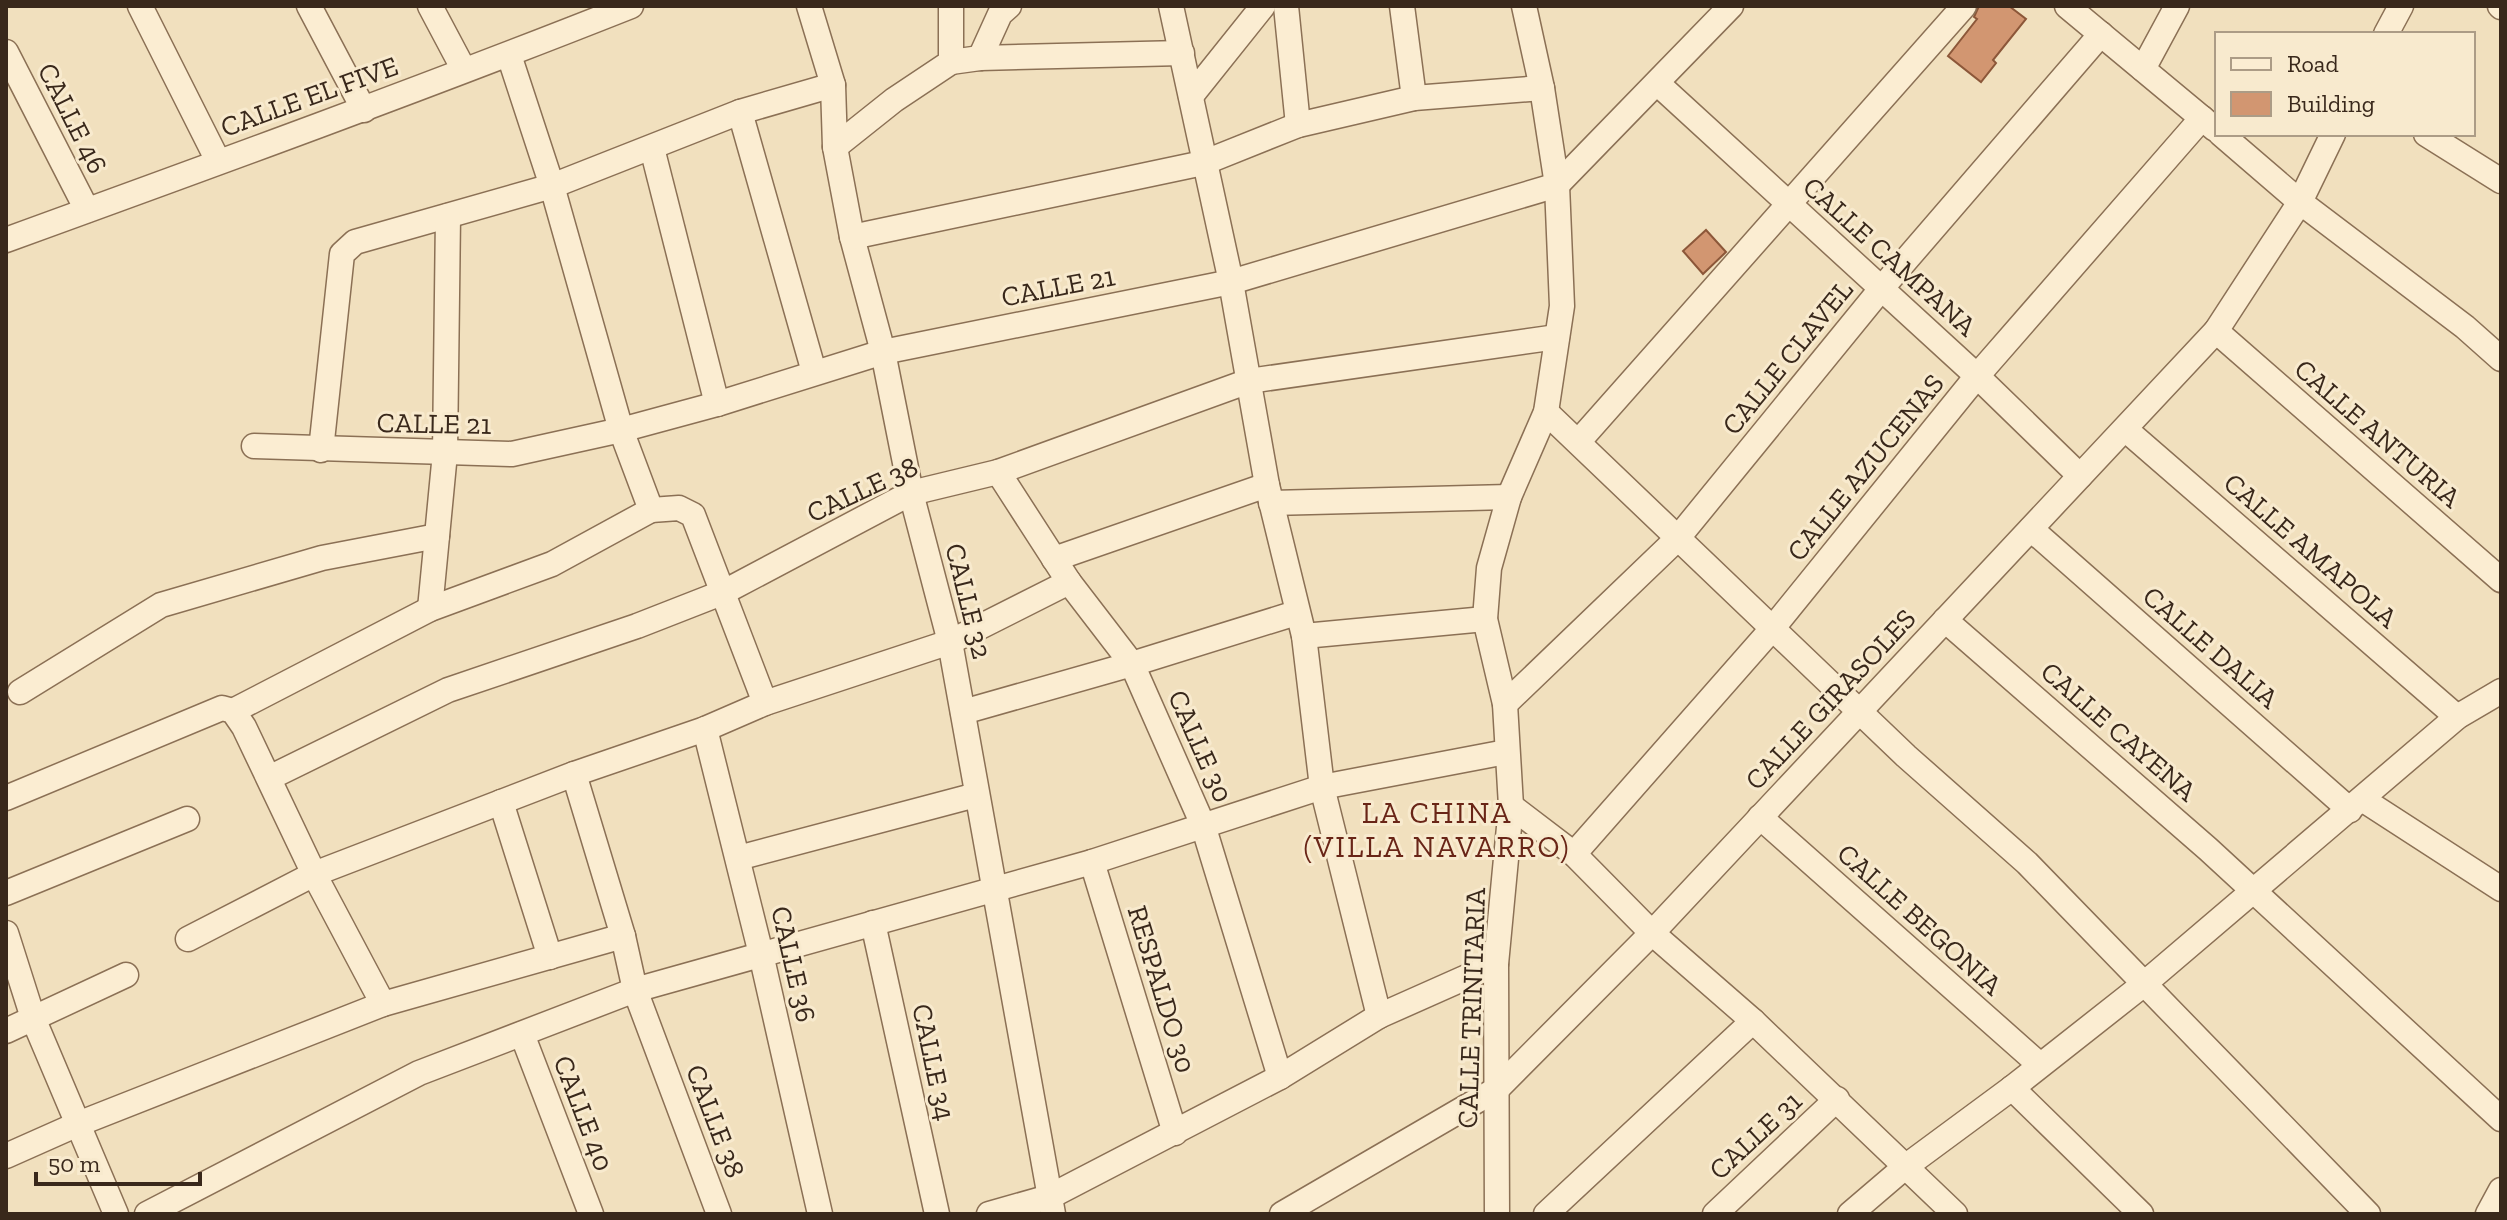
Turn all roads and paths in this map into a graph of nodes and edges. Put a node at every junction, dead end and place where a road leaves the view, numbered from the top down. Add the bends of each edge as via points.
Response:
1 (140, 6) edge
2 (309, 6) edge
3 (430, 6) edge
4 (631, 6) edge
5 (809, 6) edge
6 (951, 6) edge
7 (1009, 6) edge
8 (1171, 6) edge
9 (1263, 6) edge
10 (1286, 6) edge
11 (1402, 6) edge
12 (1524, 6) edge
13 (1731, 6) edge
14 (1964, 6) edge
15 (2067, 6) edge
16 (2177, 6) edge
17 (2401, 6) edge
18 (2387, 32) edge
19 (2101, 34) junction
20 (6, 52) edge
21 (1182, 53) junction
22 (509, 55) junction
23 (980, 58) junction
24 (951, 62) junction
25 (2143, 69) junction
26 (464, 70) junction
27 (1657, 83) junction
28 (833, 85) junction
29 (1542, 88) junction
30 (1191, 96) junction
31 (1414, 98) junction
32 (364, 110) junction
33 (740, 112) junction
34 (1298, 125) junction
35 (2214, 128) edge
36 (2223, 136) edge
37 (2332, 136) edge
38 (2429, 136) edge
39 (835, 147) junction
40 (652, 148) junction
41 (218, 161) junction
42 (1203, 163) junction
43 (2501, 181) edge
44 (1557, 185) junction
45 (552, 186) junction
46 (2300, 202) junction
47 (1787, 204) junction
48 (87, 210) junction
49 (448, 216) junction
50 (852, 237) junction
51 (6, 240) edge
52 (1231, 282) junction
53 (1881, 289) junction
54 (2216, 331) junction
55 (1557, 337) junction
56 (883, 352) junction
57 (2501, 359) edge
58 (814, 372) junction
59 (1977, 376) junction
60 (1249, 381) junction
61 (717, 404) junction
62 (1546, 412) junction
63 (2125, 429) junction
64 (621, 430) junction
65 (1579, 441) junction
66 (254, 446) dead end
67 (321, 450) junction
68 (445, 453) junction
69 (998, 472) junction
70 (2080, 476) junction
71 (911, 493) junction
72 (1269, 494) junction
73 (1509, 497) junction
74 (651, 510) junction
75 (2031, 529) junction
76 (437, 536) junction
77 (1677, 539) junction
78 (1054, 559) junction
79 (2501, 580) edge
80 (1069, 582) junction
81 (724, 592) junction
82 (430, 609) junction
83 (1485, 619) junction
84 (1945, 620) junction
85 (1300, 624) junction
86 (1772, 629) junction
87 (950, 642) junction
88 (1132, 664) junction
89 (2501, 691) edge
90 (20, 692) dead end
91 (765, 703) junction
92 (1505, 704) junction
93 (233, 711) junction
94 (963, 712) junction
95 (1859, 712) junction
96 (2457, 717) junction
97 (705, 729) junction
98 (1506, 752) junction
99 (574, 774) junction
100 (269, 778) junction
101 (1322, 787) junction
102 (976, 795) junction
103 (6, 798) edge
104 (501, 802) junction
105 (2356, 804) junction
106 (1511, 806) junction
107 (1760, 817) junction
108 (187, 819) dead end
109 (1203, 825) junction
110 (1574, 854) junction
111 (738, 858) junction
112 (1092, 862) junction
113 (314, 874) junction
114 (992, 889) junction
115 (2501, 889) edge
116 (2251, 890) junction
117 (6, 893) edge
118 (873, 923) junction
119 (6, 933) edge
120 (1652, 933) junction
121 (623, 936) junction
122 (188, 939) dead end
123 (761, 954) junction
124 (550, 957) junction
125 (1496, 964) junction
126 (126, 975) dead end
127 (2144, 984) junction
128 (635, 990) junction
129 (383, 1004) junction
130 (1379, 1016) junction
131 (33, 1018) junction
132 (1753, 1021) junction
133 (6, 1031) edge
134 (522, 1034) junction
135 (2040, 1065) junction
136 (1280, 1077) junction
137 (2012, 1088) junction
138 (1497, 1089) junction
139 (1837, 1099) junction
140 (2501, 1119) edge
141 (78, 1124) junction
142 (1175, 1133) junction
143 (6, 1156) edge
144 (1905, 1167) junction
145 (2501, 1190) edge
146 (1051, 1206) edge
147 (116, 1214) edge
148 (147, 1214) edge
149 (591, 1214) edge
150 (719, 1214) edge
151 (820, 1214) edge
152 (937, 1214) edge
153 (989, 1214) edge
154 (1282, 1214) edge
155 (1497, 1214) edge
156 (1546, 1214) edge
157 (1715, 1214) edge
158 (1850, 1214) edge
159 (1955, 1214) edge
160 (2141, 1214) edge
161 (2368, 1214) edge
162 (2488, 1214) edge

1 - 41 street
2 - 32 street
3 - 26 street
4 - 22 street, CALLE EL FIVE
5 - 28 street, CALLE 32
6 - 24 street
7 - 23 street
8 - 21 street
9 - 30 street
10 - 34 street
11 - 31 street
12 - 29 street, CALLE TRINITARIA
13 - 27 street, CALLE 21
14 - 47 street
15 - 19 street
16 - 25 street
17 - 18 street
19 - 25 street
19 - 53 street, CALLE CLAVEL
20 - 48 street, CALLE 46
21 - 23 street
21 - 30 street
22 - 26 street, CALLE EL FIVE
22 - 45 street
23 - 24 street
24 - 39 street
25 - 35 street
26 - 32 street, CALLE EL FIVE
27 - 44 street, CALLE 21
27 - 47 street, CALLE CAMPANA
28 - 33 street
28 - 39 street, CALLE 32
29 - 31 street
29 - 44 street, CALLE TRINITARIA
30 - 42 street
31 - 34 street
32 - 41 street, CALLE EL FIVE
33 - 40 street
33 - 58 street
34 - 42 street
35 - 59 street, CALLE AZUCENAS
36 - 46 street
37 - 46 street, CALLE GIRASOLES
38 - 43 street
39 - 50 street, CALLE 32
40 - 45 street
40 - 61 street
41 - 48 street, CALLE EL FIVE
42 - 50 street
42 - 52 street
44 - 52 street, CALLE 21
44 - 55 street, CALLE TRINITARIA via 1562,306
45 - 49 street
45 - 64 street
46 - 54 street, CALLE GIRASOLES
46 - 57 street
47 - 53 street, CALLE CAMPANA
47 - 65 street
48 - 51 street, CALLE EL FIVE
49 - 67 street via 355,242 342,254
49 - 68 street
50 - 56 street, CALLE 32
52 - 56 street, CALLE 21
52 - 60 street
53 - 59 street, CALLE CAMPANA
53 - 77 street, CALLE CLAVEL
54 - 63 street, CALLE GIRASOLES
54 - 79 street, CALLE ANTURIA
55 - 60 street, CALLE 38
55 - 62 street, CALLE TRINITARIA
56 - 58 street, CALLE 21
56 - 71 street, CALLE 32
58 - 61 street, CALLE 21
59 - 70 street, CALLE CAMPANA
59 - 86 street, CALLE AZUCENAS
60 - 69 street, CALLE 38
60 - 72 street
61 - 64 street, CALLE 21
62 - 65 street
62 - 73 street, CALLE TRINITARIA
63 - 70 street, CALLE GIRASOLES
63 - 96 street, CALLE AMAPOLA
64 - 68 street, CALLE 21 via 512,454
64 - 74 street
65 - 77 street
66 - 67 street, CALLE 21
67 - 68 street, CALLE 21
68 - 76 street
69 - 71 street, CALLE 38
69 - 78 street, CALLE 30
70 - 75 street, CALLE GIRASOLES
71 - 81 street, CALLE 38
71 - 87 street, CALLE 32
72 - 73 street
72 - 78 street
72 - 85 street
73 - 83 street, CALLE TRINITARIA via 1489,568
74 - 81 street via 679,508 693,515
74 - 82 street via 552,564
75 - 84 street, CALLE GIRASOLES
75 - 105 street, CALLE DALIA
76 - 82 street
76 - 90 street via 322,558 161,605
77 - 86 street
77 - 92 street, CALLE CLAVEL
78 - 80 street, CALLE 30
80 - 87 street
80 - 88 street, CALLE 30
81 - 91 street
81 - 100 street, CALLE 38 via 448,690
82 - 93 street
83 - 85 street
83 - 92 street, CALLE TRINITARIA
84 - 95 street, CALLE GIRASOLES
84 - 116 street, CALLE CAYENA
85 - 88 street
85 - 101 street
86 - 95 street
86 - 110 street, CALLE AZUCENAS
87 - 91 street
87 - 94 street, CALLE 32
88 - 94 street
88 - 109 street, CALLE 30
89 - 96 street
91 - 97 street
92 - 98 street, CALLE TRINITARIA
93 - 100 street
93 - 103 street via 222,708
94 - 102 street, CALLE 32
95 - 107 street, CALLE GIRASOLES
95 - 127 street via 2027,863
96 - 105 street
97 - 99 street
97 - 111 street, CALLE 36
98 - 101 street
98 - 106 street, CALLE TRINITARIA
99 - 104 street
99 - 121 street, CALLE 38
100 - 113 street
101 - 109 street
101 - 130 street
102 - 111 street
102 - 114 street, CALLE 32
104 - 113 street
104 - 124 street
105 - 115 street, CALLE DALIA
105 - 116 street
106 - 110 street
106 - 125 street, CALLE TRINITARIA
107 - 120 street, CALLE GIRASOLES
107 - 135 street, CALLE BEGONIA
108 - 117 street
109 - 112 street
109 - 136 street, CALLE 30
110 - 120 street
111 - 123 street, CALLE 36
112 - 114 street
112 - 142 street, RESPALDO 30
113 - 122 street
113 - 129 street
114 - 118 street
114 - 146 street, CALLE 32
116 - 127 street
116 - 140 street, CALLE CAYENA
118 - 123 street
118 - 152 street, CALLE 34
119 - 131 street
120 - 132 street
120 - 138 street, CALLE GIRASOLES
121 - 124 street
121 - 128 street, CALLE 38
123 - 128 street
123 - 151 street, CALLE 36
124 - 129 street
125 - 130 street
125 - 138 street, CALLE TRINITARIA
126 - 131 street
127 - 135 street
127 - 161 street
128 - 134 street
128 - 150 street, CALLE 38
129 - 141 street
130 - 136 street
131 - 133 street
131 - 141 street
132 - 139 street
132 - 156 street
134 - 148 street via 419,1073
134 - 149 street, CALLE 40
135 - 137 street
136 - 142 street
137 - 144 street
137 - 160 street
138 - 154 street, CALLE GIRASOLES
138 - 155 street, CALLE TRINITARIA
139 - 144 street
139 - 157 street, CALLE 31
141 - 143 street
141 - 147 street
142 - 146 street
144 - 158 street
144 - 159 street
145 - 162 street
146 - 153 street

